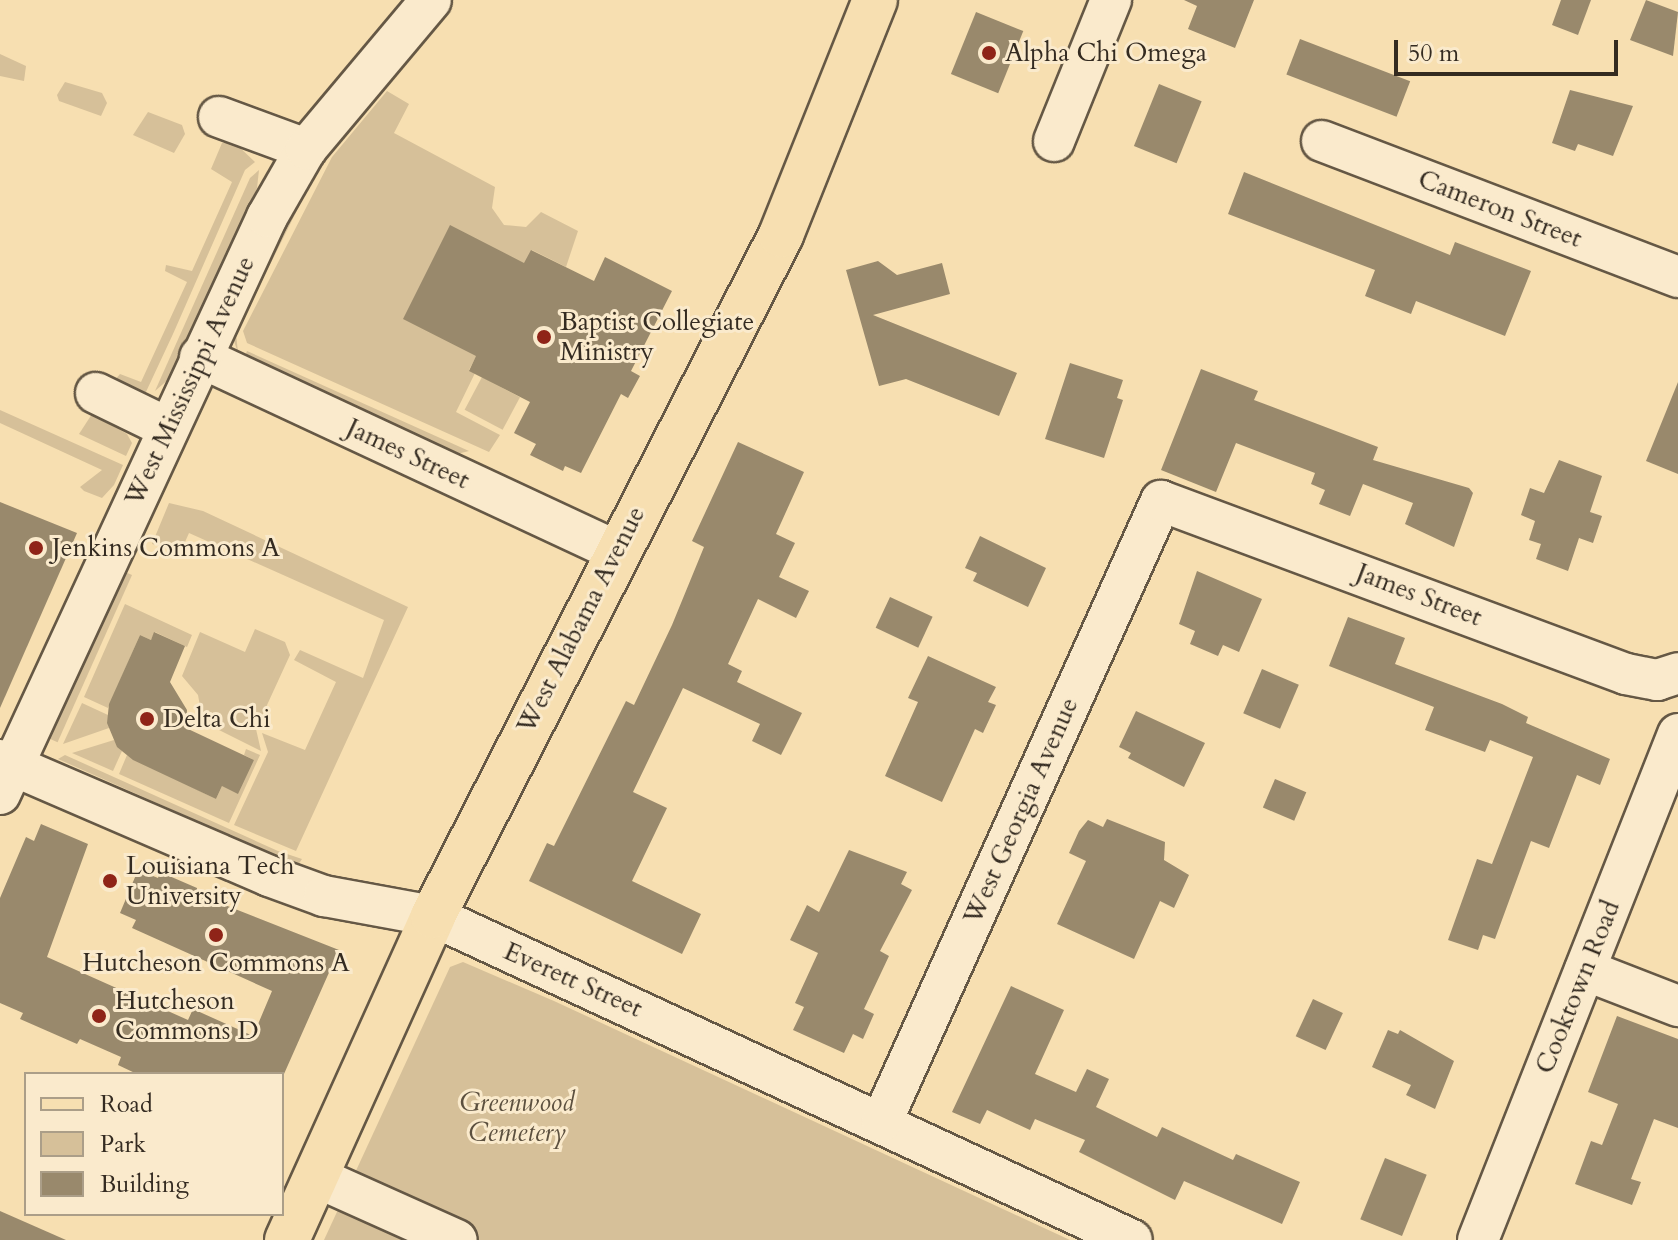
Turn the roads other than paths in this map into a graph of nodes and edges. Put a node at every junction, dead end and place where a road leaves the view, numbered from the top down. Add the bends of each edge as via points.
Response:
1 (431, 0) edge
2 (875, 0) edge
3 (1111, 0) edge
4 (219, 117) dead end
5 (1054, 141) dead end
6 (1322, 141) dead end
7 (306, 149) junction
8 (1678, 277) edge
9 (200, 357) junction
10 (96, 393) dead end
11 (168, 428) junction
12 (1161, 501) joint
13 (616, 551) junction
14 (1678, 673) edge
15 (1678, 734) edge
16 (4, 773) edge
17 (433, 916) junction
18 (1585, 970) junction
19 (1678, 1006) edge
20 (882, 1121) junction
21 (316, 1177) junction
22 (1114, 1236) edge
23 (287, 1240) edge
24 (457, 1240) edge
25 (1478, 1240) edge

1 - 7 street, West Mississippi Avenue
2 - 13 main road, West Alabama Avenue via 781,235
3 - 5 street
4 - 7 street
6 - 8 street, Cameron Street
7 - 9 street, West Mississippi Avenue
9 - 11 street, West Mississippi Avenue
9 - 13 street, James Street
10 - 11 street
11 - 16 street, West Mississippi Avenue
12 - 14 street, James Street via 1626,674 1657,680
12 - 20 street, West Georgia Avenue
13 - 17 main road, West Alabama Avenue
15 - 18 street, Cooktown Road
16 - 17 street, Everett Street via 324,896
17 - 20 street, Everett Street
17 - 21 main road, West Alabama Avenue
18 - 19 street
18 - 25 street, Cooktown Road
20 - 22 street, Everett Street
21 - 23 main road, West Alabama Avenue
21 - 24 street

